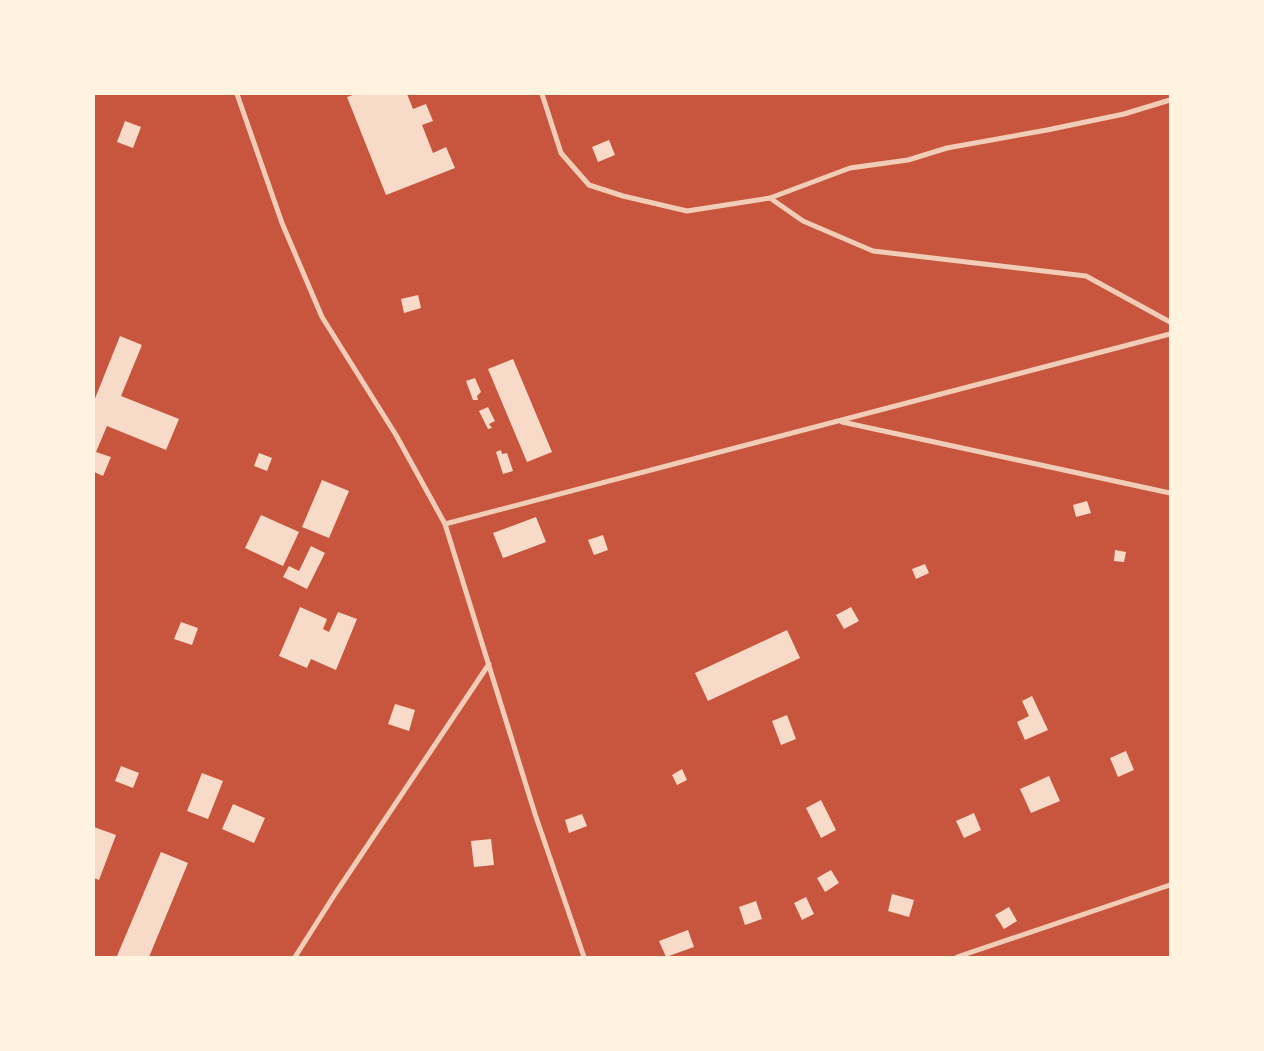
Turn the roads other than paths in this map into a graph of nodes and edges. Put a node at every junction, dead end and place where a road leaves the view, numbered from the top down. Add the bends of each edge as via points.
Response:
1 (237, 94) edge
2 (542, 94) edge
3 (1170, 100) edge
4 (770, 198) junction
5 (1170, 322) edge
6 (1170, 334) edge
7 (839, 421) junction
8 (1170, 493) edge
9 (445, 524) junction
10 (489, 664) junction
11 (1170, 885) edge
12 (295, 957) edge
13 (584, 957) edge
14 (957, 957) edge

1 - 9 street via 282,223 322,317 396,435
2 - 4 street via 560,153 589,185 687,211
3 - 4 street via 1124,114 947,148 908,160 850,168
4 - 5 street via 803,221 873,251 1086,276
6 - 7 street
7 - 8 street
7 - 9 street
9 - 10 street
10 - 12 street
10 - 13 street via 535,814
11 - 14 street

